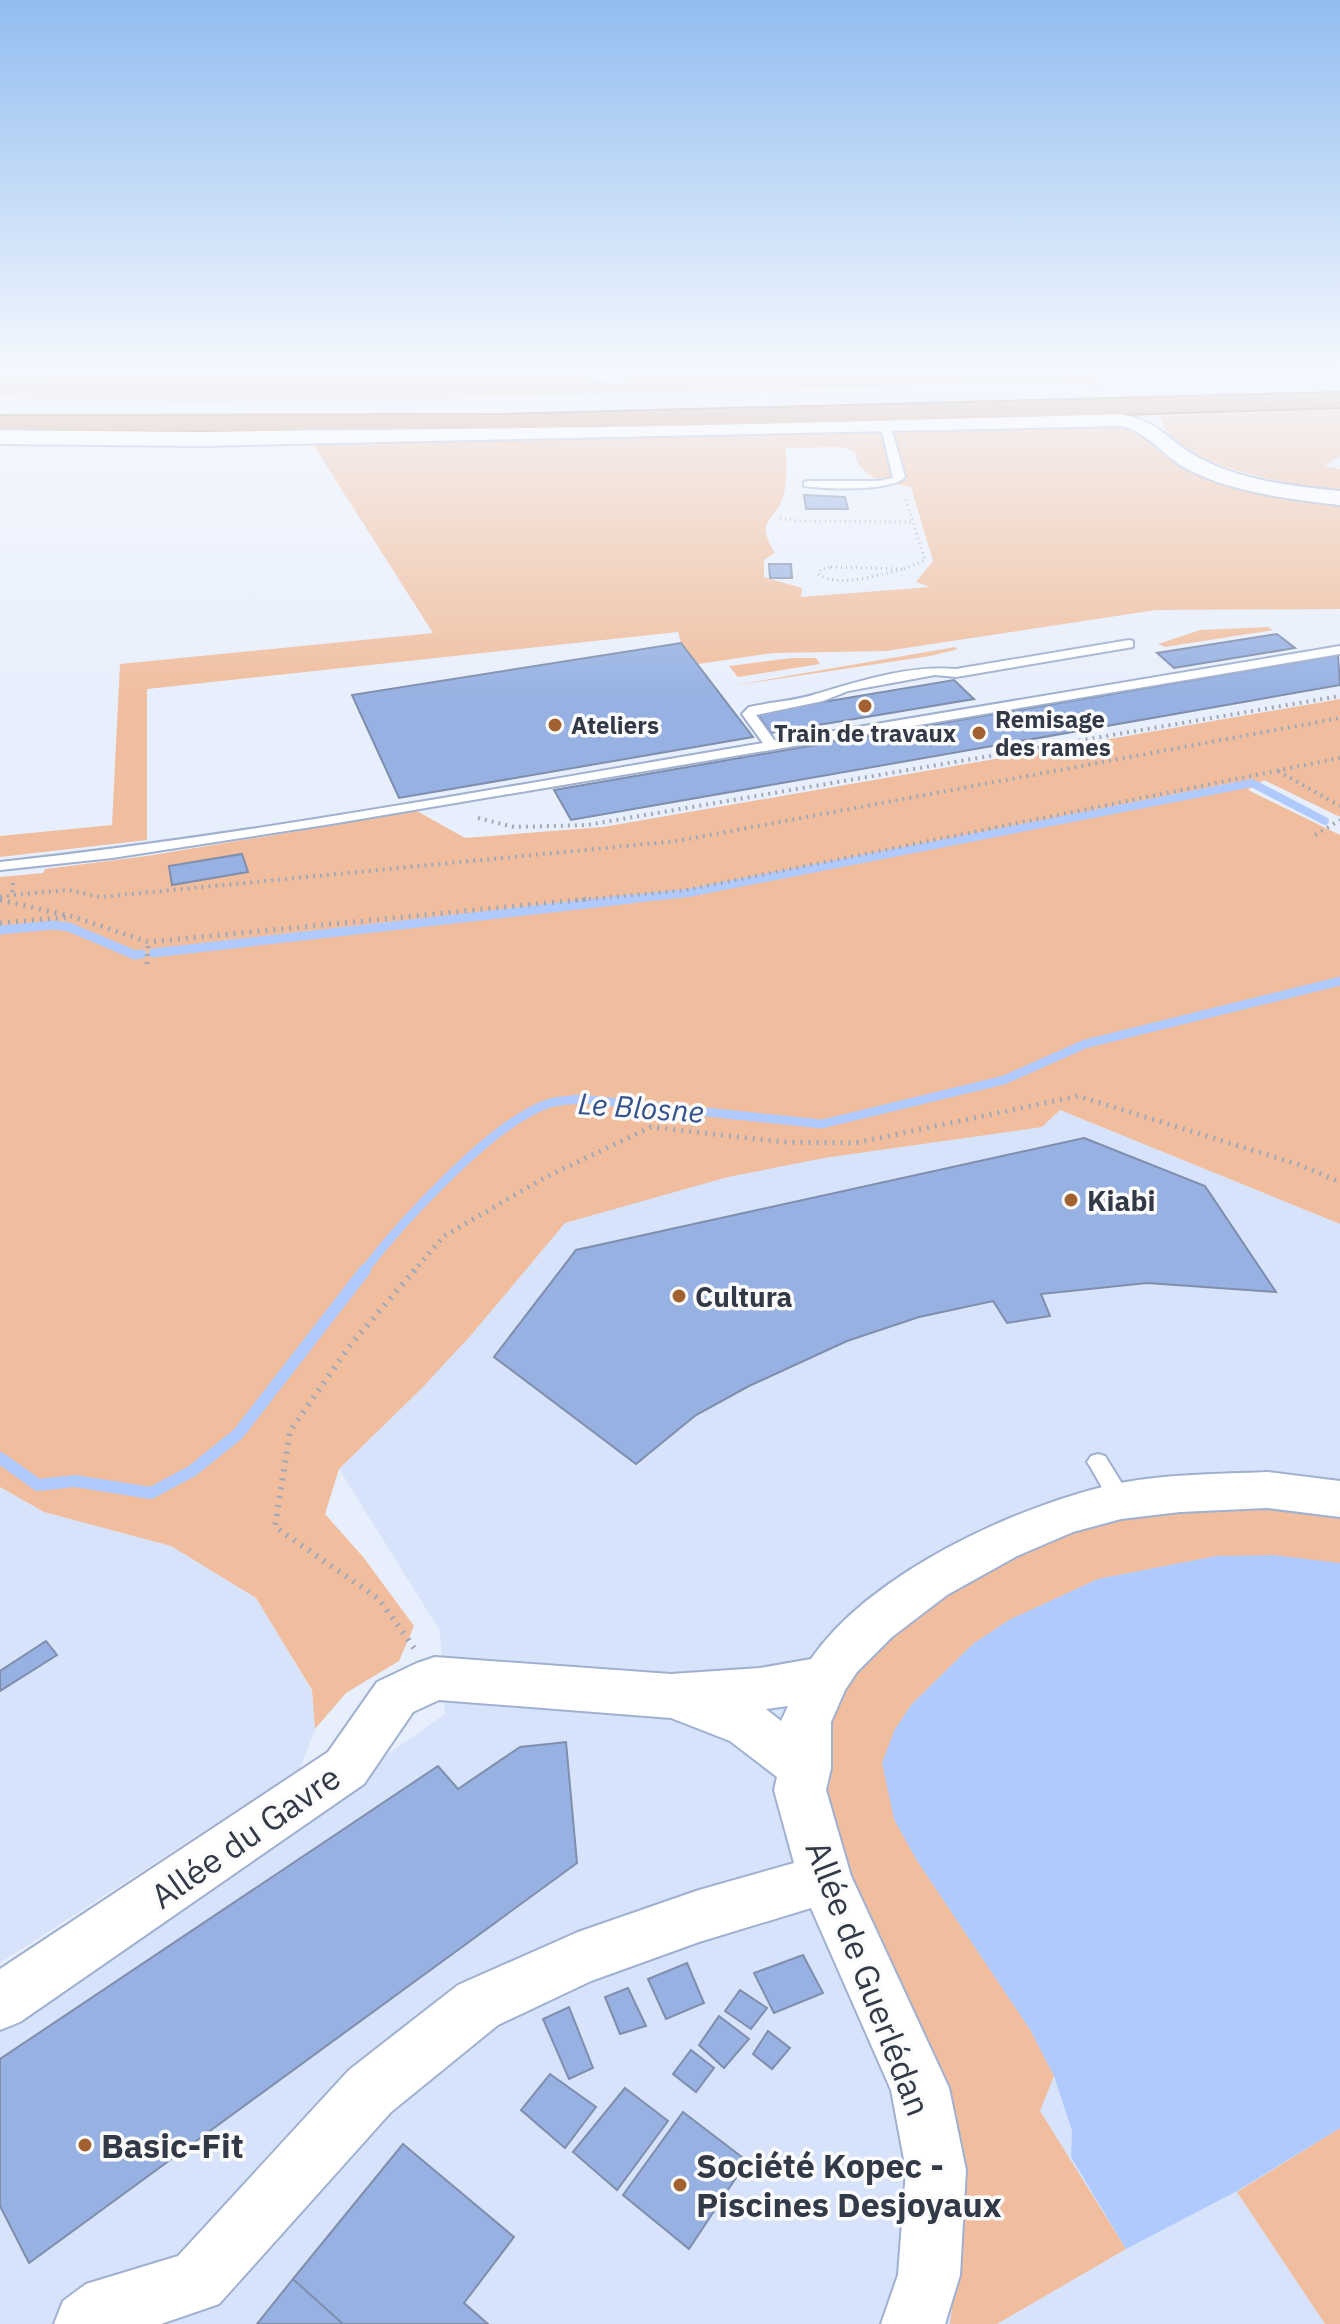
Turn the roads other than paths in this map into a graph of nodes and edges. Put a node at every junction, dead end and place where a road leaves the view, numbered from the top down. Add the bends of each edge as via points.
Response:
1 (895, 480) edge
2 (1242, 480) edge
3 (808, 484) dead end
4 (1340, 498) edge
5 (1129, 644) dead end
6 (1340, 650) edge
7 (771, 745) junction
8 (8, 865) edge
9 (1340, 1499) edge
10 (826, 1678) junction
11 (671, 1696) junction
12 (805, 1768) junction
13 (825, 1879) junction
14 (0, 2002) edge
15 (86, 2324) edge
16 (913, 2324) edge

1 - 3 lane
2 - 4 street
5 - 7 lane via 956,673 935,671 754,710 749,714
6 - 7 lane
7 - 8 lane via 112,854
9 - 10 street, Allée de Guerlédan via 1267,1490 1180,1494 1110,1482 1062,1517 930,1581 875,1623
10 - 11 street
10 - 12 street, Allée de Guerlédan via 806,1722
11 - 12 street via 748,1725
11 - 14 street, Allée du Gavre via 435,1678 395,1697 346,1768
12 - 13 street, Allée de Guerlédan via 800,1790
13 - 15 street via 578,1959 478,2005 370,2091 197,2282 109,2307
13 - 16 street, Allée de Guerlédan via 920,2088 936,2170 929,2275

